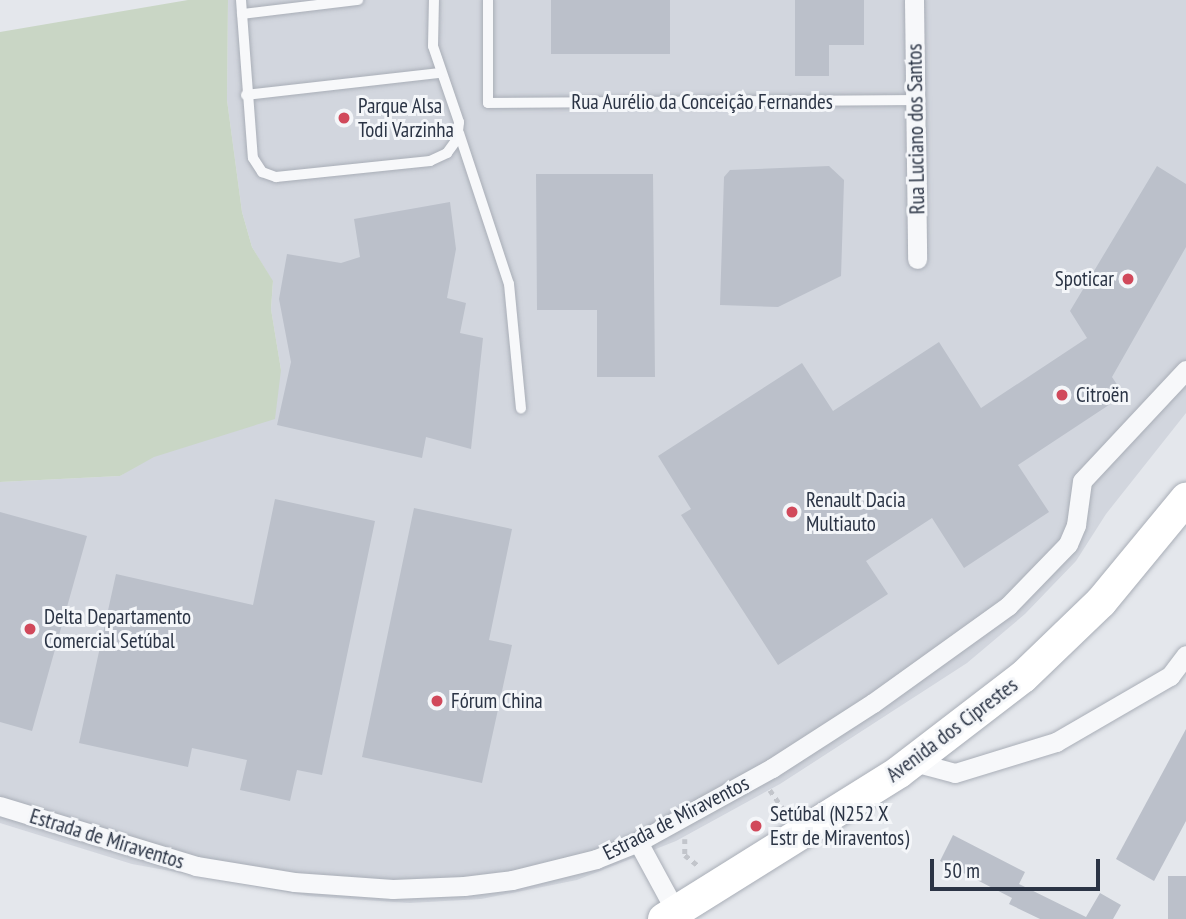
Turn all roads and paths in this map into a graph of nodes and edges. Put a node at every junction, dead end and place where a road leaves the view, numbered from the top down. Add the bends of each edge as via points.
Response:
1 (241, 0) edge
2 (358, 0) edge
3 (434, 0) edge
4 (488, 0) edge
5 (914, 0) edge
6 (242, 15) junction
7 (440, 73) junction
8 (246, 95) junction
9 (916, 100) junction
10 (459, 133) junction
11 (918, 259) dead end
12 (1186, 370) edge
13 (521, 408) dead end
14 (1186, 499) edge
15 (1186, 655) edge
16 (914, 762) junction
17 (773, 795) dead end
18 (0, 806) edge
19 (793, 810) dead end
20 (787, 814) junction
21 (690, 815) junction
22 (776, 821) dead end
23 (638, 842) junction
24 (705, 869) dead end
25 (670, 915) edge

1 - 6 lane
2 - 6 lane
3 - 7 lane via 433,46
4 - 9 lane, Rua Aurélio da Conceição Fernandes via 488,103
5 - 9 street, Rua Luciano dos Santos
6 - 8 lane
7 - 8 lane
7 - 10 lane
8 - 10 lane via 253,158 262,172 276,177 438,159
9 - 11 street, Rua Luciano dos Santos
10 - 13 lane via 509,284
12 - 21 street, Estrada de Miraventos via 1082,481 1076,525 1068,544 1008,606 873,703
14 - 16 main road, Avenida dos Ciprestes via 1091,612 1023,677
15 - 16 street via 1170,676 1056,742 955,773
16 - 25 main road, Avenida dos Ciprestes
17 - 20 path
18 - 23 street, Estrada de Miraventos via 196,866 393,889 512,880 567,869
19 - 20 path
20 - 22 path
21 - 23 street, Estrada de Miraventos
21 - 24 path via 697,831 683,843 685,855
23 - 25 street

